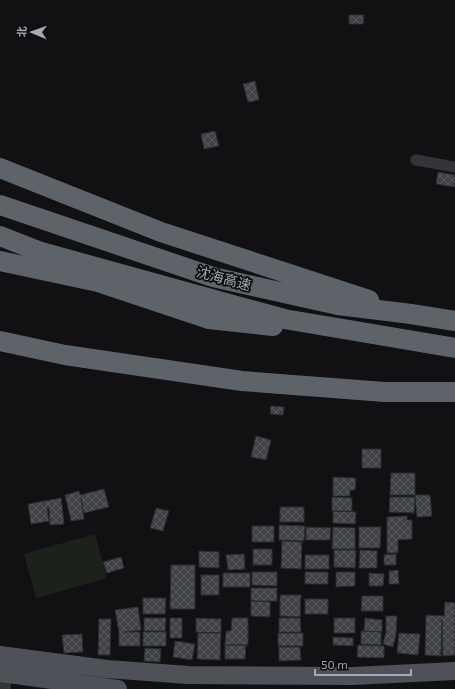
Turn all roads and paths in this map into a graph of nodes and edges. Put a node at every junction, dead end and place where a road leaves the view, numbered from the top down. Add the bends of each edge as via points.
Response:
1 (416, 160) dead end
2 (455, 167) edge
3 (0, 168) edge
4 (0, 205) edge
5 (0, 236) edge
6 (0, 261) edge
7 (411, 314) junction
8 (455, 321) edge
9 (406, 339) junction
10 (0, 341) edge
11 (455, 348) edge
12 (455, 392) edge
13 (0, 655) edge
14 (455, 671) edge
15 (4, 679) edge
16 (118, 689) edge

1 - 2 street
3 - 7 highway via 161,232
4 - 7 highway, 沈海高速 via 212,276 338,305
5 - 9 highway, 沈海高速 via 42,252 284,319
6 - 9 highway via 98,282 209,319
7 - 8 highway, 沈海高速
9 - 11 highway, 沈海高速
10 - 12 highway via 65,355 242,381 386,392
13 - 14 main road via 107,669 188,675 353,676
15 - 16 main road

